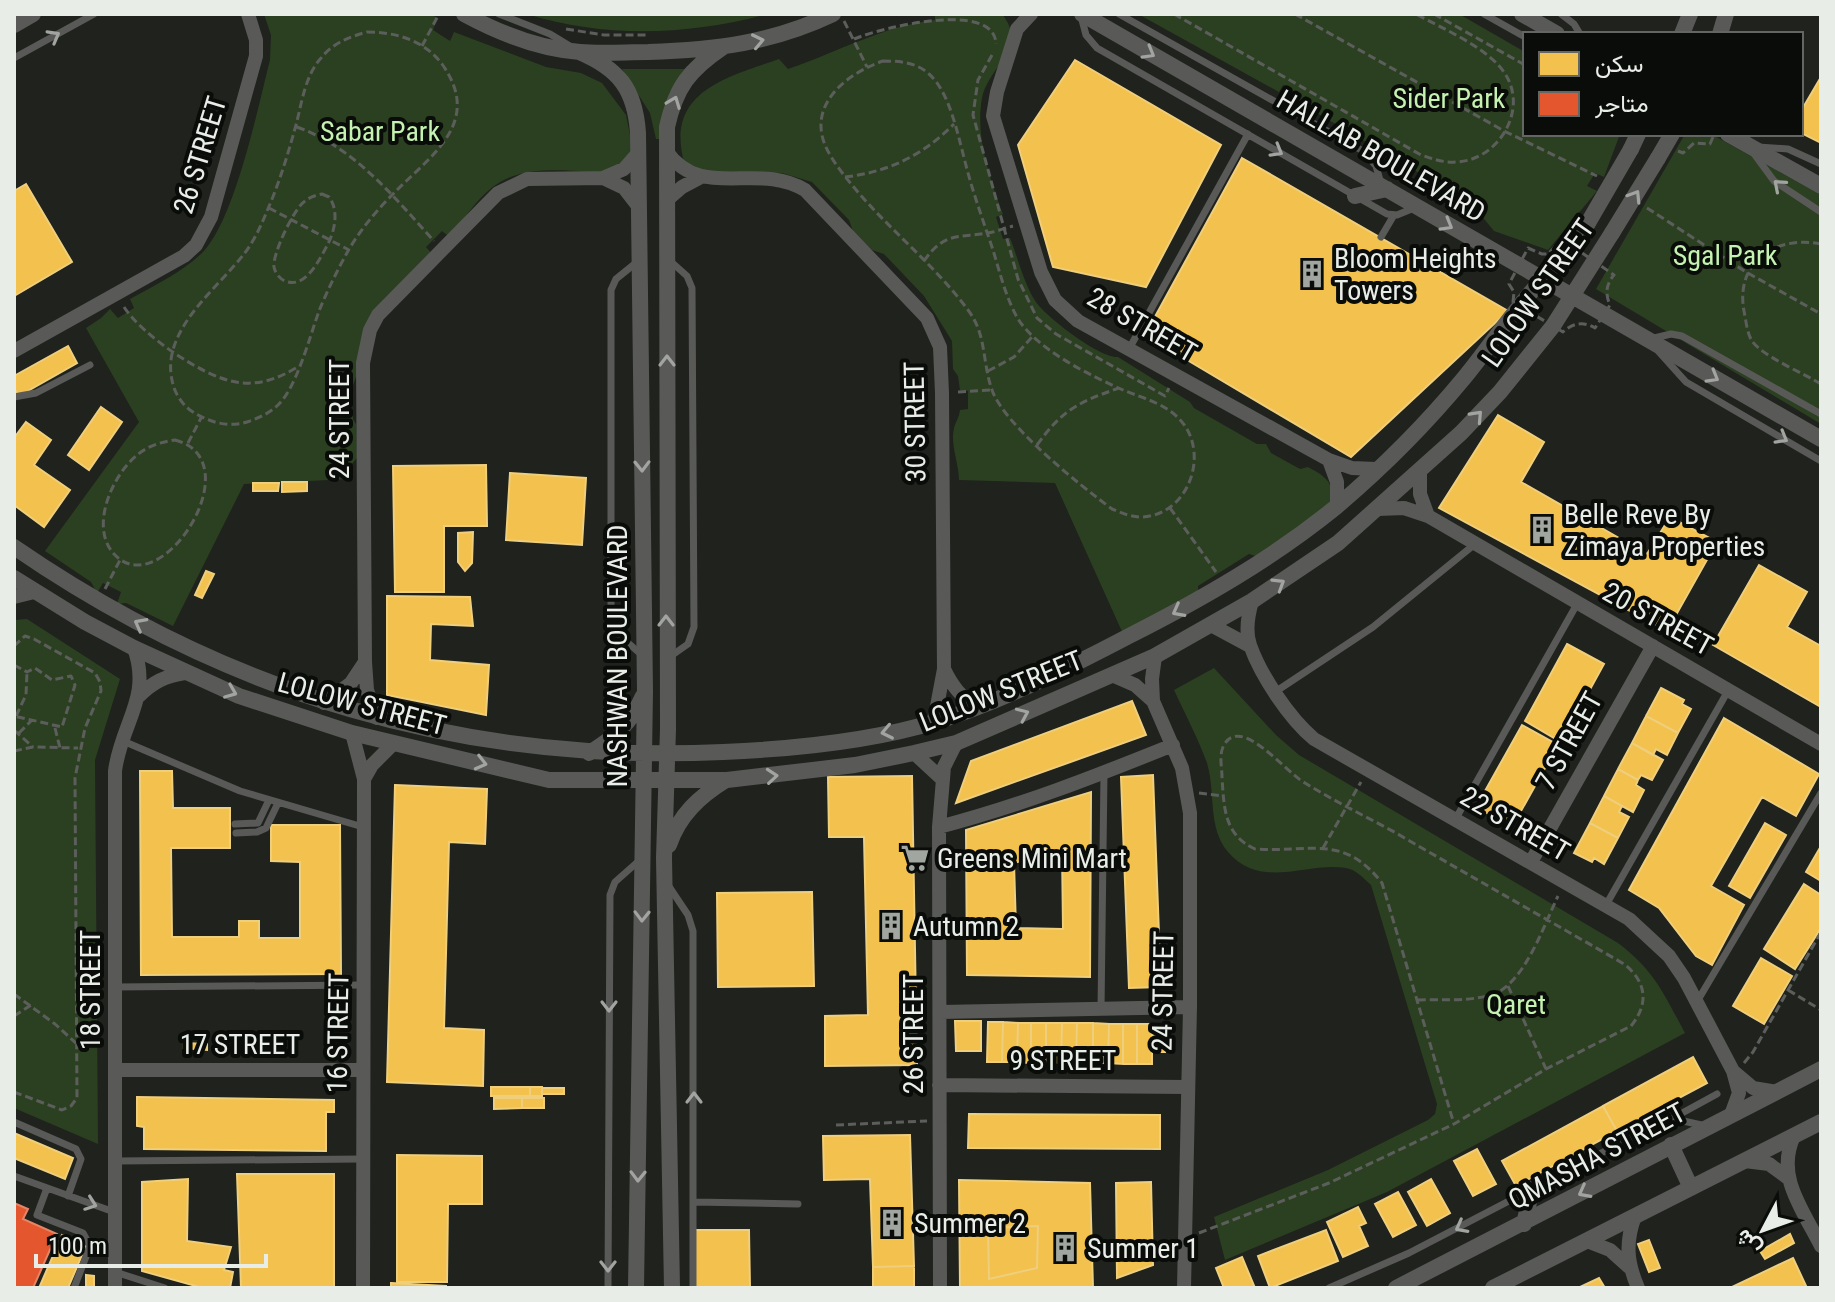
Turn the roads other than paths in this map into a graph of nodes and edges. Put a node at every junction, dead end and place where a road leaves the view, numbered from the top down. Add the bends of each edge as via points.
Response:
1 (33, 14) edge
2 (94, 14) edge
3 (248, 14) edge
4 (464, 14) edge
5 (499, 14) edge
6 (833, 14) edge
7 (1012, 14) edge
8 (1031, 14) edge
9 (1081, 14) edge
10 (1119, 14) edge
11 (1484, 14) edge
12 (1522, 14) edge
13 (1561, 14) edge
14 (14, 25) edge
15 (1017, 29) junction
16 (1554, 32) edge
17 (1579, 32) edge
18 (1523, 36) edge
19 (723, 47) junction
20 (579, 52) junction
21 (14, 58) edge
22 (1248, 134) junction
23 (1671, 136) edge
24 (1731, 136) edge
25 (1635, 142) edge
26 (1748, 146) junction
27 (667, 152) junction
28 (638, 153) junction
29 (1821, 164) edge
30 (603, 178) junction
31 (699, 178) junction
32 (1821, 186) edge
33 (1384, 188) junction
34 (1355, 196) junction
35 (667, 200) junction
36 (638, 206) junction
37 (1417, 207) junction
38 (1821, 212) edge
39 (1394, 215) junction
40 (1381, 237) dead end
41 (667, 258) junction
42 (639, 260) junction
43 (1543, 279) junction
44 (1572, 297) junction
45 (1651, 342) junction
46 (1129, 349) junction
47 (14, 351) edge
48 (90, 365) dead end
49 (14, 397) edge
50 (1821, 414) edge
51 (1821, 439) edge
52 (1329, 460) junction
53 (1821, 461) edge
54 (1376, 469) junction
55 (1420, 471) junction
56 (1337, 505) junction
57 (1378, 509) junction
58 (1428, 516) junction
59 (1475, 544) junction
60 (14, 547) edge
61 (14, 578) edge
62 (34, 592) junction
63 (14, 597) edge
64 (98, 601) junction
65 (1252, 601) junction
66 (1577, 604) junction
67 (85, 622) junction
68 (1211, 625) junction
69 (1250, 646) junction
70 (1653, 646) junction
71 (134, 648) junction
72 (1155, 656) junction
73 (645, 658) junction
74 (666, 659) junction
75 (365, 662) junction
76 (944, 669) junction
77 (185, 673) junction
78 (1112, 675) junction
79 (1729, 689) junction
80 (645, 691) junction
81 (1275, 692) junction
82 (139, 696) junction
83 (1153, 701) junction
84 (324, 703) junction
85 (976, 707) junction
86 (377, 718) junction
87 (934, 722) junction
88 (352, 733) junction
89 (121, 740) junction
90 (394, 743) junction
91 (956, 743) junction
92 (1821, 744) edge
93 (1173, 745) junction
94 (589, 753) junction
95 (914, 753) junction
96 (645, 754) junction
97 (667, 755) junction
98 (1104, 773) junction
99 (364, 779) junction
100 (727, 780) junction
101 (943, 780) junction
102 (644, 782) junction
103 (666, 782) junction
104 (1821, 793) edge
105 (274, 801) junction
106 (1455, 820) junction
107 (364, 827) junction
108 (939, 827) junction
109 (236, 829) dead end
110 (643, 858) junction
111 (664, 858) junction
112 (1531, 862) junction
113 (665, 879) junction
114 (1606, 905) junction
115 (364, 985) junction
116 (115, 987) junction
117 (1697, 1002) junction
118 (1190, 1007) junction
119 (1101, 1010) junction
120 (940, 1012) junction
121 (1821, 1069) edge
122 (117, 1070) junction
123 (363, 1070) junction
124 (1733, 1071) junction
125 (939, 1085) junction
126 (1186, 1087) junction
127 (1778, 1092) junction
128 (1717, 1094) dead end
129 (1731, 1115) junction
130 (1669, 1120) junction
131 (14, 1122) edge
132 (1821, 1122) edge
133 (1708, 1127) junction
134 (1794, 1136) junction
135 (1671, 1145) junction
136 (363, 1159) junction
137 (117, 1161) junction
138 (1745, 1161) junction
139 (14, 1176) edge
140 (1788, 1178) junction
141 (47, 1188) junction
142 (1691, 1188) junction
143 (1532, 1189) junction
144 (68, 1196) junction
145 (694, 1202) junction
146 (798, 1204) dead end
147 (116, 1213) junction
148 (1635, 1216) junction
149 (1524, 1224) junction
150 (1587, 1241) junction
151 (1821, 1246) edge
152 (1629, 1267) junction
153 (115, 1272) junction
154 (74, 1288) edge
155 (115, 1288) edge
156 (165, 1288) edge
157 (363, 1288) edge
158 (608, 1288) edge
159 (636, 1288) edge
160 (672, 1288) edge
161 (693, 1288) edge
162 (940, 1288) edge
163 (1184, 1288) edge
164 (1329, 1288) edge
165 (1396, 1288) edge
166 (1493, 1288) edge
167 (1638, 1288) edge

1 - 14 street
21 -> 2 lane
3 - 47 street, 26 STREET via 256,56 205,232 184,256
4 - 20 street via 532,42
5 - 20 lane
19 -> 6 street via 763,41
7 - 15 street
8 - 15 street, 28 STREET
9 - 22 lane via 1086,35 1097,48
9 -> 33 street, HALLAB BOULEVARD
10 - 33 lane via 1363,151
11 - 18 lane
12 - 16 street
13 - 17 lane
15 - 46 street, 28 STREET via 993,116 1041,272 1055,300 1078,321
19 - 20 street
27 -> 19 street, NASHWAN BOULEVARD via 667,127 684,80
20 - 28 street, NASHWAN BOULEVARD via 606,66 629,91 637,111
22 -> 34 lane
22 - 46 lane
44 -> 23 street, LOLOW STREET, bridge
24 - 26 street
25 - 43 street, LOLOW STREET, bridge via 1588,223
26 - 29 lane via 1788,149
26 - 32 street
38 -> 26 lane via 1774,181
27 - 31 street
27 - 35 street, NASHWAN BOULEVARD
28 - 30 street via 624,169
28 - 36 street, NASHWAN BOULEVARD
30 - 36 street via 624,188
30 - 75 street, 24 STREET via 511,184 378,315 370,330 365,346
31 - 35 street
31 - 76 street, 30 STREET via 783,179 805,190 927,318 940,347
33 - 34 street
33 - 37 street, HALLAB BOULEVARD
34 - 39 lane
35 - 41 street, NASHWAN BOULEVARD
36 - 42 street, NASHWAN BOULEVARD
37 - 39 lane
37 -> 43 street, HALLAB BOULEVARD
39 - 40 lane
74 -> 41 street, NASHWAN BOULEVARD
41 - 74 lane via 692,288 694,627 688,644
42 -> 73 street, NASHWAN BOULEVARD
42 - 73 lane via 611,290 611,610 618,634
43 - 44 street, HALLAB BOULEVARD
43 - 54 street, LOLOW STREET via 1463,379
44 - 45 street, HALLAB BOULEVARD
55 -> 44 street, LOLOW STREET via 1500,392
45 - 50 lane via 1671,334 1682,336
45 -> 51 street, HALLAB BOULEVARD
45 -> 53 lane via 1686,382
46 - 52 street, 28 STREET
48 - 49 lane via 36,393
52 - 54 street, 28 STREET
52 - 56 street via 1337,482
54 - 56 street, LOLOW STREET
55 - 57 street, LOLOW STREET
55 - 58 street via 1420,494
56 -> 85 street, LOLOW STREET via 1226,585 1088,657
57 - 58 street, 20 STREET via 1404,508
65 -> 57 street, LOLOW STREET
58 - 59 street, 20 STREET
59 - 66 street, 20 STREET
59 - 81 lane via 1373,627
60 - 64 street, LOLOW STREET
61 - 62 street, LOLOW STREET
62 - 63 street
62 - 67 street, LOLOW STREET
64 - 67 street
84 -> 64 street, LOLOW STREET via 173,641
65 - 68 street, LOLOW STREET
65 - 69 street, 22 STREET via 1247,623
66 - 70 street, 20 STREET
66 - 106 lane
67 - 71 street, LOLOW STREET
68 - 69 street
68 - 72 street, LOLOW STREET
69 - 81 street, 22 STREET
70 - 79 street, 20 STREET
70 - 112 street, 7 STREET
71 - 77 street, LOLOW STREET
71 - 82 street, 18 STREET
72 - 78 street, LOLOW STREET
72 - 83 street, 24 STREET
73 - 80 street, NASHWAN BOULEVARD
74 - 97 street, NASHWAN BOULEVARD
75 - 84 street via 351,683
75 - 86 street, 24 STREET
76 - 85 street via 951,684
76 - 87 street, 30 STREET
77 - 82 street via 167,676
77 -> 88 street, LOLOW STREET
78 - 83 street
91 -> 78 street, LOLOW STREET
79 - 92 street, 20 STREET
79 - 114 lane
80 - 94 street via 624,728
80 - 96 street, NASHWAN BOULEVARD
81 - 106 street, 22 STREET via 1314,739
82 - 89 street, 18 STREET
83 - 93 street, 24 STREET
84 - 86 street, LOLOW STREET
85 - 87 street, LOLOW STREET
86 - 94 street, LOLOW STREET via 485,741
87 -> 97 street, LOLOW STREET via 771,750
88 - 90 street, LOLOW STREET
88 - 99 street, 16 STREET
89 - 105 lane
89 - 116 street, 18 STREET via 115,771
90 - 99 street
90 -> 102 street, LOLOW STREET via 549,780
91 - 95 street, LOLOW STREET
91 - 101 street, 26 STREET
93 - 98 street
93 - 118 street, 24 STREET via 1188,792
94 - 96 street, LOLOW STREET
100 -> 95 street, LOLOW STREET
95 - 101 street
96 - 97 street, LOLOW STREET
96 - 102 street, NASHWAN BOULEVARD
97 - 103 street, NASHWAN BOULEVARD
98 - 108 street
98 - 119 lane
99 - 107 street, 16 STREET
100 - 103 street, LOLOW STREET
100 - 111 street via 686,811
101 - 108 street, 26 STREET
102 - 103 street, LOLOW STREET
102 - 110 street, NASHWAN BOULEVARD
103 - 111 street, NASHWAN BOULEVARD
104 - 117 lane
105 - 107 lane
105 - 109 lane via 258,823
106 - 112 street, 22 STREET
107 - 115 street, 16 STREET
108 - 120 street, 26 STREET
110 -> 158 lane via 619,877 610,895
110 -> 159 street, NASHWAN BOULEVARD
111 - 113 street, NASHWAN BOULEVARD
112 - 114 street, 22 STREET
145 -> 113 lane via 693,931
113 - 160 street, NASHWAN BOULEVARD
114 - 117 street, 22 STREET via 1669,956
115 - 116 lane
115 - 123 street, 16 STREET
116 - 122 street, 18 STREET
117 - 124 street, 22 STREET
118 - 119 street
118 - 126 street, 24 STREET
119 - 120 street
120 - 125 street, 26 STREET
121 - 127 street, QMASHA STREET
122 - 123 street, 17 STREET
122 - 137 street, 18 STREET
123 - 136 street, 16 STREET
124 - 127 street via 1753,1088
124 - 129 street, 22 STREET via 1739,1093
125 - 126 street, 9 STREET
125 - 162 street, 26 STREET
126 - 163 street, 24 STREET
127 - 129 street, QMASHA STREET
128 - 130 lane
129 - 133 street, QMASHA STREET
130 - 133 lane
130 - 143 lane
131 - 144 lane via 76,1149 81,1159
132 - 134 street
133 - 135 street, QMASHA STREET
134 - 138 street
134 - 140 street via 1787,1156
135 - 142 street
135 -> 149 street, QMASHA STREET
136 - 137 lane
136 - 157 street, 16 STREET
137 - 147 street, 18 STREET
138 - 140 street via 1769,1164
138 - 142 street
139 - 141 lane
140 - 151 street
141 - 144 lane
141 - 154 lane via 37,1215 83,1233 90,1246
142 - 148 street
143 - 149 street
143 -> 164 lane
144 -> 147 lane
145 - 146 lane
145 - 161 lane
147 - 153 street, 18 STREET
148 - 150 street
148 - 152 street via 1627,1241
149 - 165 street, QMASHA STREET
150 - 152 street via 1610,1250
150 - 166 street
152 - 167 street
153 - 155 street, 18 STREET
153 - 156 lane

